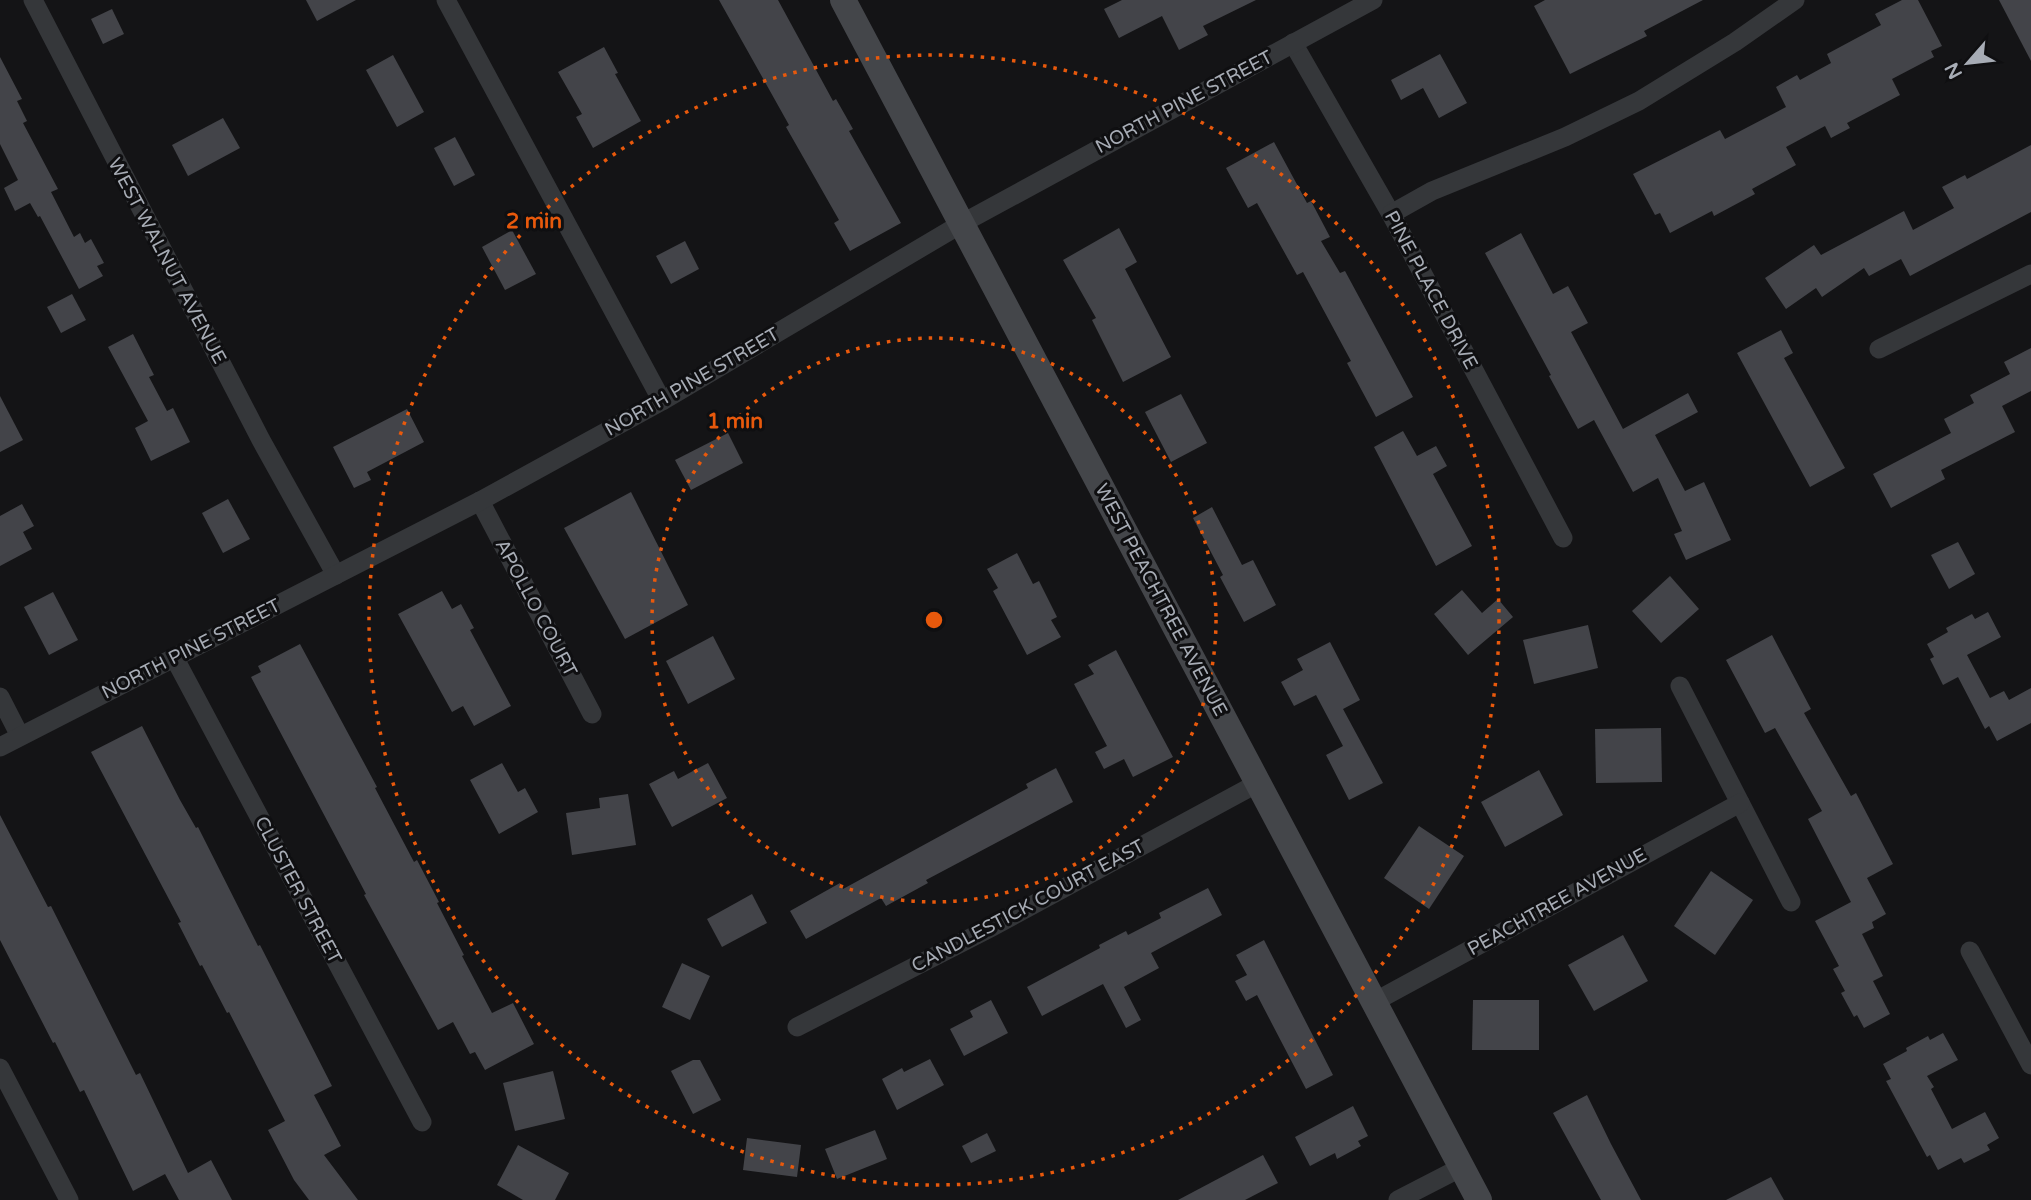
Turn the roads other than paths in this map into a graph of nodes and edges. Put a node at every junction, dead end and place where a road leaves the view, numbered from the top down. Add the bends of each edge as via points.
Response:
1 (33, 0) edge
2 (446, 0) edge
3 (843, 0) edge
4 (1373, 0) edge
5 (1795, 0) edge
6 (1293, 43) junction
7 (1391, 214) junction
8 (961, 224) junction
9 (2031, 274) edge
10 (1879, 349) dead end
11 (662, 401) junction
12 (480, 501) junction
13 (1563, 538) dead end
14 (336, 575) junction
15 (174, 657) junction
16 (1680, 686) dead end
17 (0, 697) edge
18 (593, 714) dead end
19 (20, 736) junction
20 (0, 747) edge
21 (1258, 783) junction
22 (1740, 803) junction
23 (1791, 902) dead end
24 (1970, 951) dead end
25 (1374, 1002) junction
26 (797, 1027) dead end
27 (2031, 1065) edge
28 (0, 1068) edge
29 (422, 1122) dead end
30 (1462, 1167) junction
31 (69, 1200) edge
32 (1398, 1200) edge
33 (1479, 1200) edge

1 - 14 street, WEST WALNUT AVENUE
2 - 11 street
3 - 8 street, WEST PEACHTREE AVENUE
4 - 6 street, NORTH PINE STREET
5 - 7 street via 1639,100 1565,137 1432,191
6 - 7 street, PINE PLACE DRIVE
6 - 8 street, NORTH PINE STREET
7 - 13 street, PINE PLACE DRIVE
8 - 11 street, NORTH PINE STREET
8 - 21 street, WEST PEACHTREE AVENUE
9 - 10 street
11 - 12 street, NORTH PINE STREET
12 - 14 street, NORTH PINE STREET
12 - 18 street, APOLLO COURT
14 - 15 street, NORTH PINE STREET
15 - 19 street, NORTH PINE STREET
15 - 29 street, CLUSTER STREET
16 - 22 street
17 - 19 street
19 - 20 street, NORTH PINE STREET
21 - 25 street, WEST PEACHTREE AVENUE
21 - 26 street, CANDLESTICK COURT EAST
22 - 23 street
22 - 25 street, PEACHTREE AVENUE
24 - 27 street
25 - 30 street, WEST PEACHTREE AVENUE
28 - 31 street
30 - 32 street
30 - 33 street, WEST PEACHTREE AVENUE

